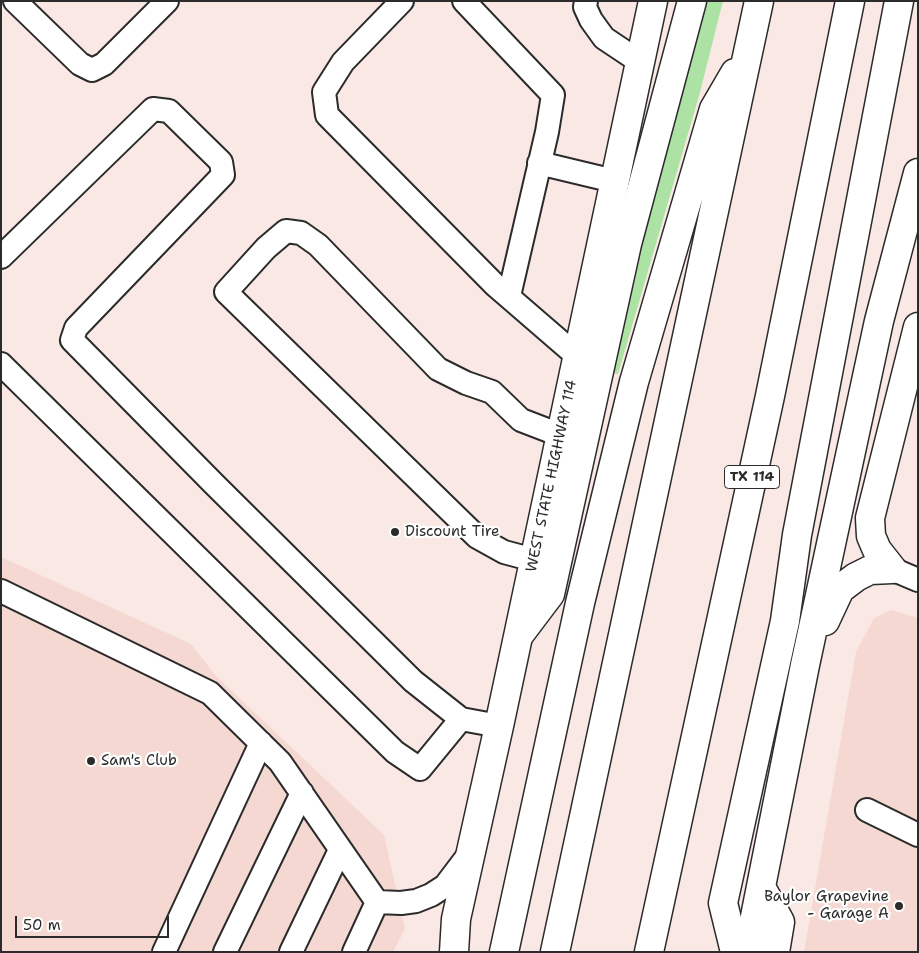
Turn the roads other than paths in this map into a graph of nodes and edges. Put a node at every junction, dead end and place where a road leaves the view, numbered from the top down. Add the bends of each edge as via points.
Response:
1 (15, 1) edge
2 (167, 1) edge
3 (402, 1) edge
4 (464, 1) edge
5 (586, 1) edge
6 (653, 1) edge
7 (692, 1) edge
8 (760, 1) edge
9 (850, 1) edge
10 (899, 1) edge
11 (747, 52) junction
12 (640, 62) junction
13 (539, 163) junction
14 (614, 181) junction
15 (916, 188) edge
16 (1, 257) edge
17 (509, 296) junction
18 (918, 327) edge
19 (577, 356) junction
20 (1, 364) edge
21 (560, 435) junction
22 (534, 560) junction
23 (892, 569) junction
24 (918, 580) edge
25 (1, 591) edge
26 (519, 635) junction
27 (804, 665) junction
28 (461, 719) junction
29 (499, 726) junction
30 (261, 744) junction
31 (302, 793) junction
32 (867, 810) dead end
33 (918, 835) edge
34 (340, 850) junction
35 (472, 851) junction
36 (762, 889) junction
37 (377, 902) junction
38 (164, 952) edge
39 (225, 952) edge
40 (291, 952) edge
41 (354, 952) edge
42 (454, 952) edge
43 (504, 952) edge
44 (556, 952) edge
45 (649, 952) edge
46 (735, 952) edge
47 (748, 952) edge
48 (775, 952) edge

1 - 2 street via 80,64 92,70 104,64
3 - 17 street via 343,62 324,92 327,115
4 - 13 street via 553,95
5 - 12 street via 591,20 604,38
6 - 12 main road, WEST STATE HIGHWAY 114
7 - 26 main road via 627,244 550,594
8 - 11 main road
9 - 45 main road, TX 114 via 770,396
10 - 46 main road via 797,535 785,621 723,903
11 - 43 main road via 714,109 634,382 580,603
11 - 44 main road
12 - 14 main road, WEST STATE HIGHWAY 114
13 - 14 street
13 - 17 street
14 - 19 main road, WEST STATE HIGHWAY 114
15 - 27 main road via 879,321
16 - 28 street via 152,109 169,111 221,162 223,175 76,328 72,340 413,681
17 - 19 street
18 - 23 main road via 870,518 877,550
19 - 21 main road, WEST STATE HIGHWAY 114
20 - 28 street via 395,752 420,770
21 - 22 main road, WEST STATE HIGHWAY 114
21 - 22 street via 521,420 492,392 438,369 318,245 301,233 286,231 226,292 477,537 504,552
22 - 26 main road, WEST STATE HIGHWAY 114
23 - 24 street
23 - 27 main road via 870,570 840,590
25 - 30 street via 210,694
26 - 29 main road, WEST STATE HIGHWAY 114
27 - 36 main road
28 - 29 street
29 - 35 main road, WEST STATE HIGHWAY 114
30 - 31 street via 280,762
30 - 38 street
31 - 34 street
31 - 39 street
32 - 33 street
34 - 37 street
34 - 40 street
35 - 37 street via 445,886 431,895 409,902
35 - 42 main road, WEST STATE HIGHWAY 114 via 456,919
36 - 47 main road
36 - 48 main road via 780,922
37 - 41 street

